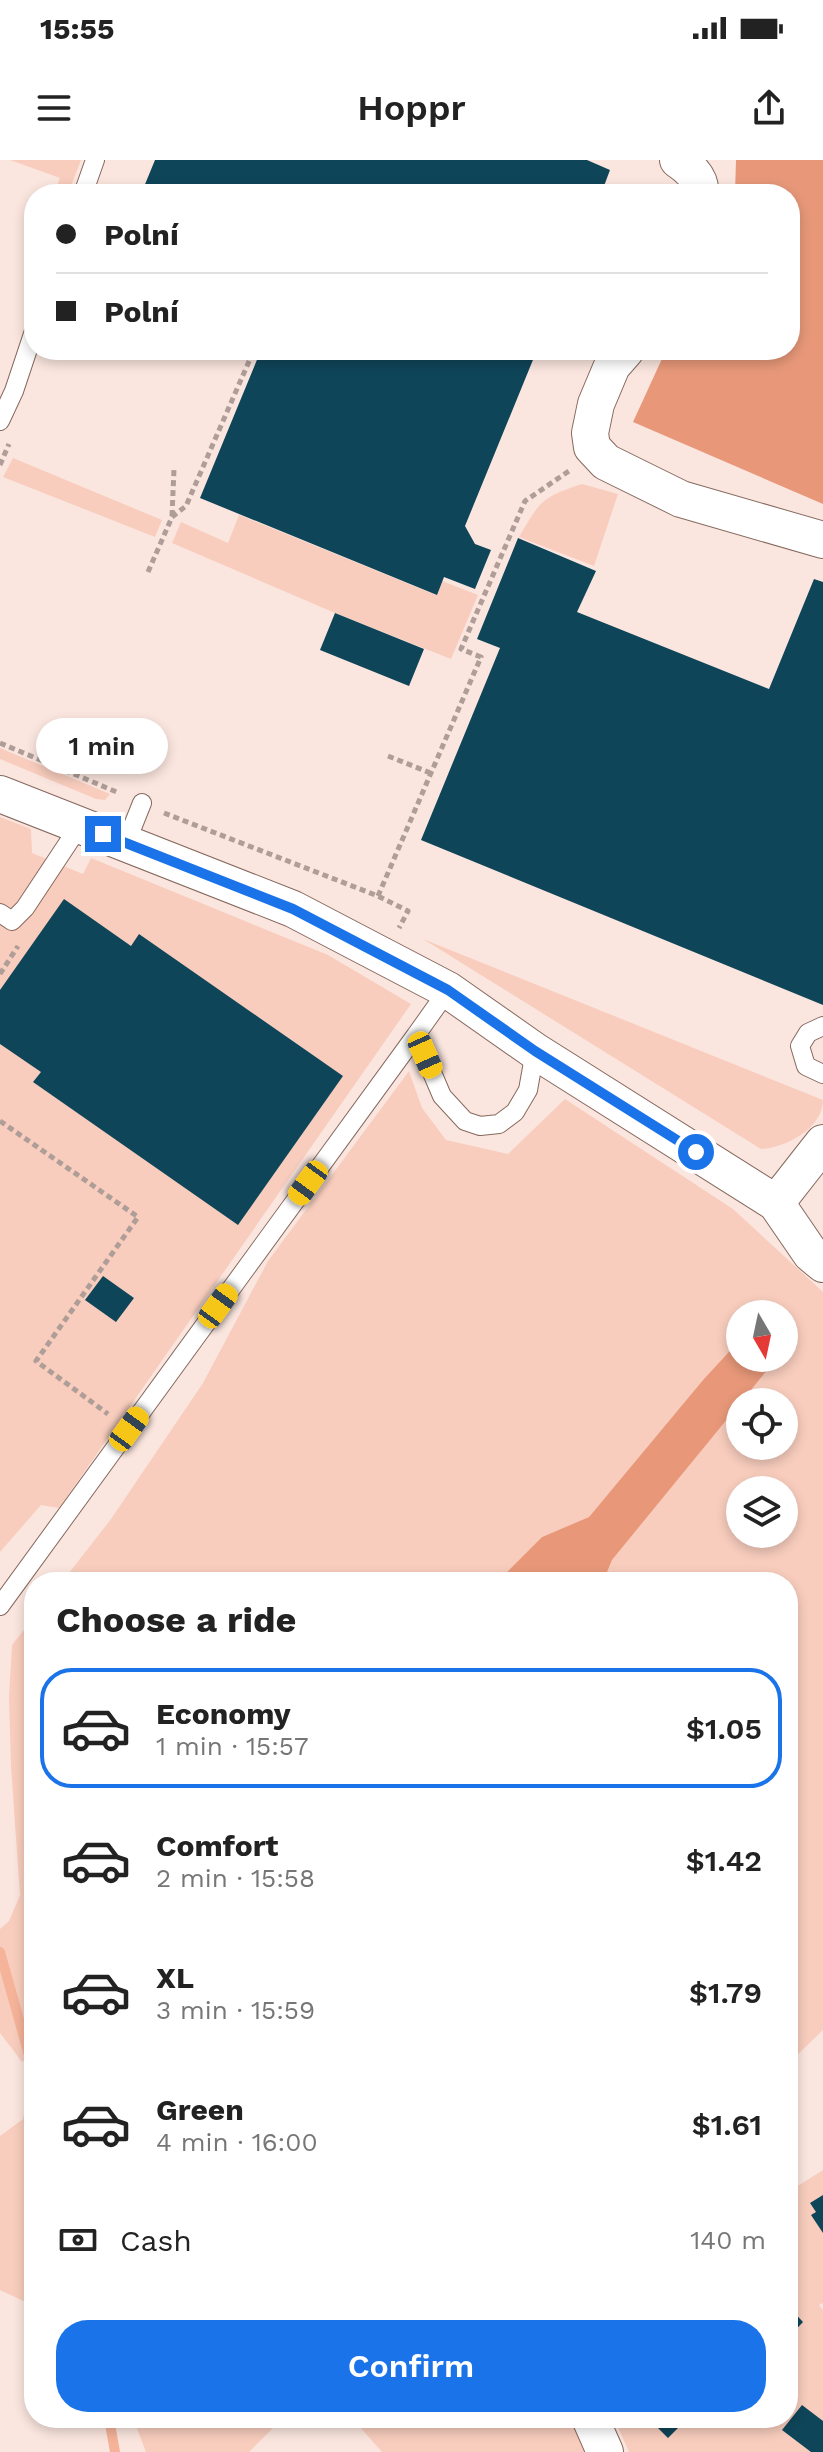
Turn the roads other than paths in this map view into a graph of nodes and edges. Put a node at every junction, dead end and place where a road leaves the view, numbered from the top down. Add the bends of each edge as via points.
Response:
1 (95, 160) edge
2 (678, 160) edge
3 (87, 184) edge
4 (699, 184) edge
5 (24, 360) edge
6 (617, 360) edge
7 (0, 421) edge
8 (823, 540) edge
9 (0, 794) edge
10 (142, 803) road end
11 (80, 825) junction
12 (126, 843) junction
13 (0, 913) edge
14 (448, 990) junction
15 (823, 1026) edge
16 (416, 1035) junction
17 (535, 1051) junction
18 (823, 1074) edge
19 (823, 1143) edge
20 (776, 1203) junction
21 (823, 1264) edge
22 (25, 1572) edge
23 (24, 1573) edge
24 (0, 1606) edge
25 (594, 2428) edge
26 (605, 2452) edge

1 - 3 lane
2 - 4 street
5 - 7 lane
6 - 8 street via 596,404 590,433 592,447 606,462 681,499
9 - 11 street
10 - 12 lane
11 - 12 street
11 - 13 lane via 25,908 12,921
12 - 14 street via 293,909
14 - 16 lane
14 - 17 street
15 - 18 lane via 808,1033 800,1046 806,1066
16 - 17 lane via 442,1096 465,1121 480,1126 499,1124 515,1112 528,1090
16 - 22 lane
17 - 20 street
19 - 20 street
20 - 21 street
23 - 24 lane
25 - 26 street

